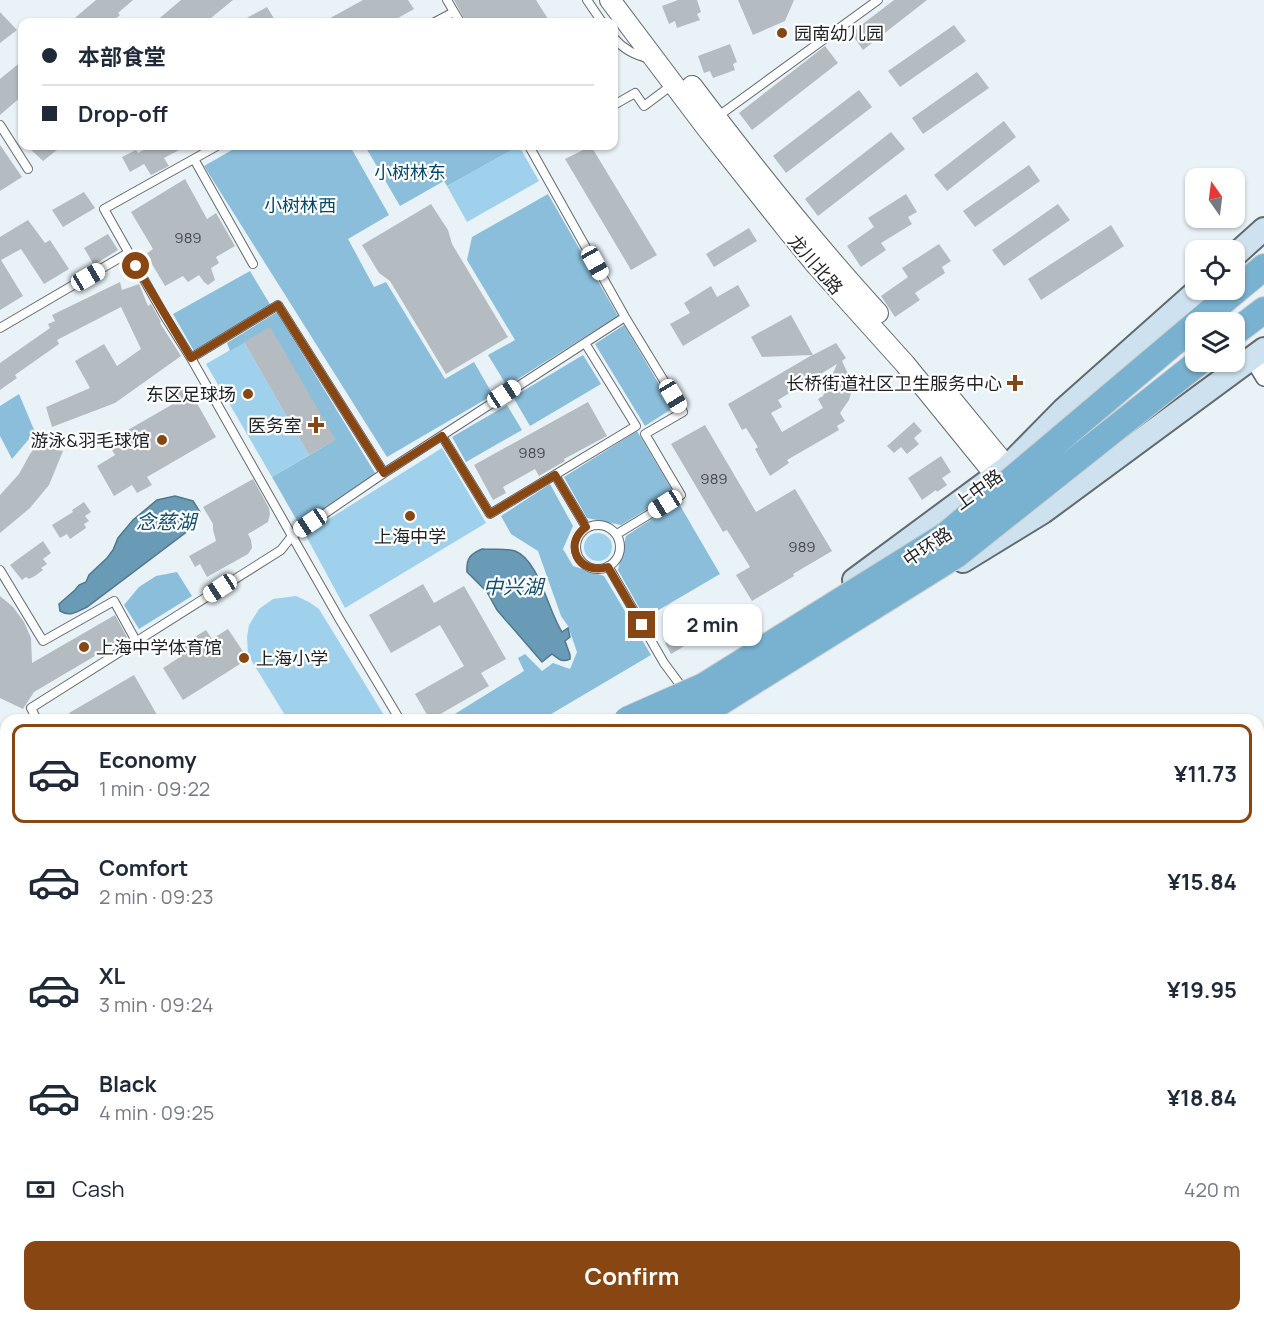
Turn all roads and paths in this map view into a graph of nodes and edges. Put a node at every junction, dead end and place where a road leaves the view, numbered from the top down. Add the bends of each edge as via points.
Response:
1 (447, 0) edge
2 (586, 0) edge
3 (610, 0) edge
4 (627, 0) edge
5 (878, 0) edge
6 (454, 12) junction
7 (443, 18) edge
8 (458, 18) edge
9 (599, 18) edge
10 (618, 43) edge
11 (656, 60) junction
12 (673, 84) junction
13 (618, 103) edge
14 (716, 118) junction
15 (0, 125) edge
16 (210, 150) edge
17 (531, 150) edge
18 (194, 159) junction
19 (28, 169) dead end
20 (1264, 229) edge
21 (1245, 246) edge
22 (128, 253) junction
23 (253, 264) dead end
24 (1264, 267) edge
25 (1187, 300) edge
26 (1264, 310) edge
27 (1210, 312) edge
28 (625, 317) junction
29 (1245, 325) edge
30 (0, 328) edge
31 (1185, 333) edge
32 (585, 342) junction
33 (1258, 353) edge
34 (191, 358) junction
35 (1186, 372) edge
36 (1264, 378) edge
37 (442, 436) junction
38 (1001, 471) junction
39 (384, 473) junction
40 (555, 475) junction
41 (1037, 516) junction
42 (586, 527) junction
43 (616, 534) junction
44 (292, 536) junction
45 (608, 567) junction
46 (0, 570) edge
47 (136, 641) junction
48 (34, 714) edge
49 (396, 714) edge
50 (641, 714) edge
51 (696, 714) edge
52 (698, 714) edge
53 (699, 714) edge
54 (699, 714) edge

1 - 6 lane
2 - 9 lane
3 - 11 street, 龙川北路
4 - 14 street, 龙川北路
5 - 14 lane
6 - 7 lane
6 - 8 lane
10 - 11 lane via 640,57
11 - 12 street, 龙川北路
12 - 13 lane via 644,106 635,93
12 - 38 street, 龙川北路 via 796,240
14 - 38 street, 龙川北路 via 813,240 908,346
15 - 19 lane
16 - 18 lane
17 - 28 lane
18 - 22 lane via 104,209
18 - 23 lane
20 - 21 main road
22 - 30 lane
22 - 34 lane
24 - 27 highway, 中环路
25 - 38 main road, 上中路
26 - 29 highway
28 - 32 lane
28 - 43 lane via 683,412 645,435 681,495
31 - 50 highway, 中环路, bridge via 946,535 704,686
32 - 37 lane
32 - 40 lane via 636,426
33 - 36 street
33 - 41 main road, 上中路
34 - 39 lane via 278,305
34 - 44 lane
35 - 54 highway, 中环路, bridge via 956,555
37 - 39 lane
37 - 40 lane via 490,514
38 - 41 street, 龙川北路
38 - 52 main road, 上中路 via 722,682
39 - 44 lane
40 - 42 lane
41 - 53 main road, 上中路
42 - 43 lane via 605,525
42 - 45 lane via 576,541 577,556 594,569
43 - 45 lane via 620,549
44 - 47 lane via 280,550
44 - 49 lane
45 - 51 lane
46 - 47 lane via 43,641 114,601
47 - 48 lane via 31,708

